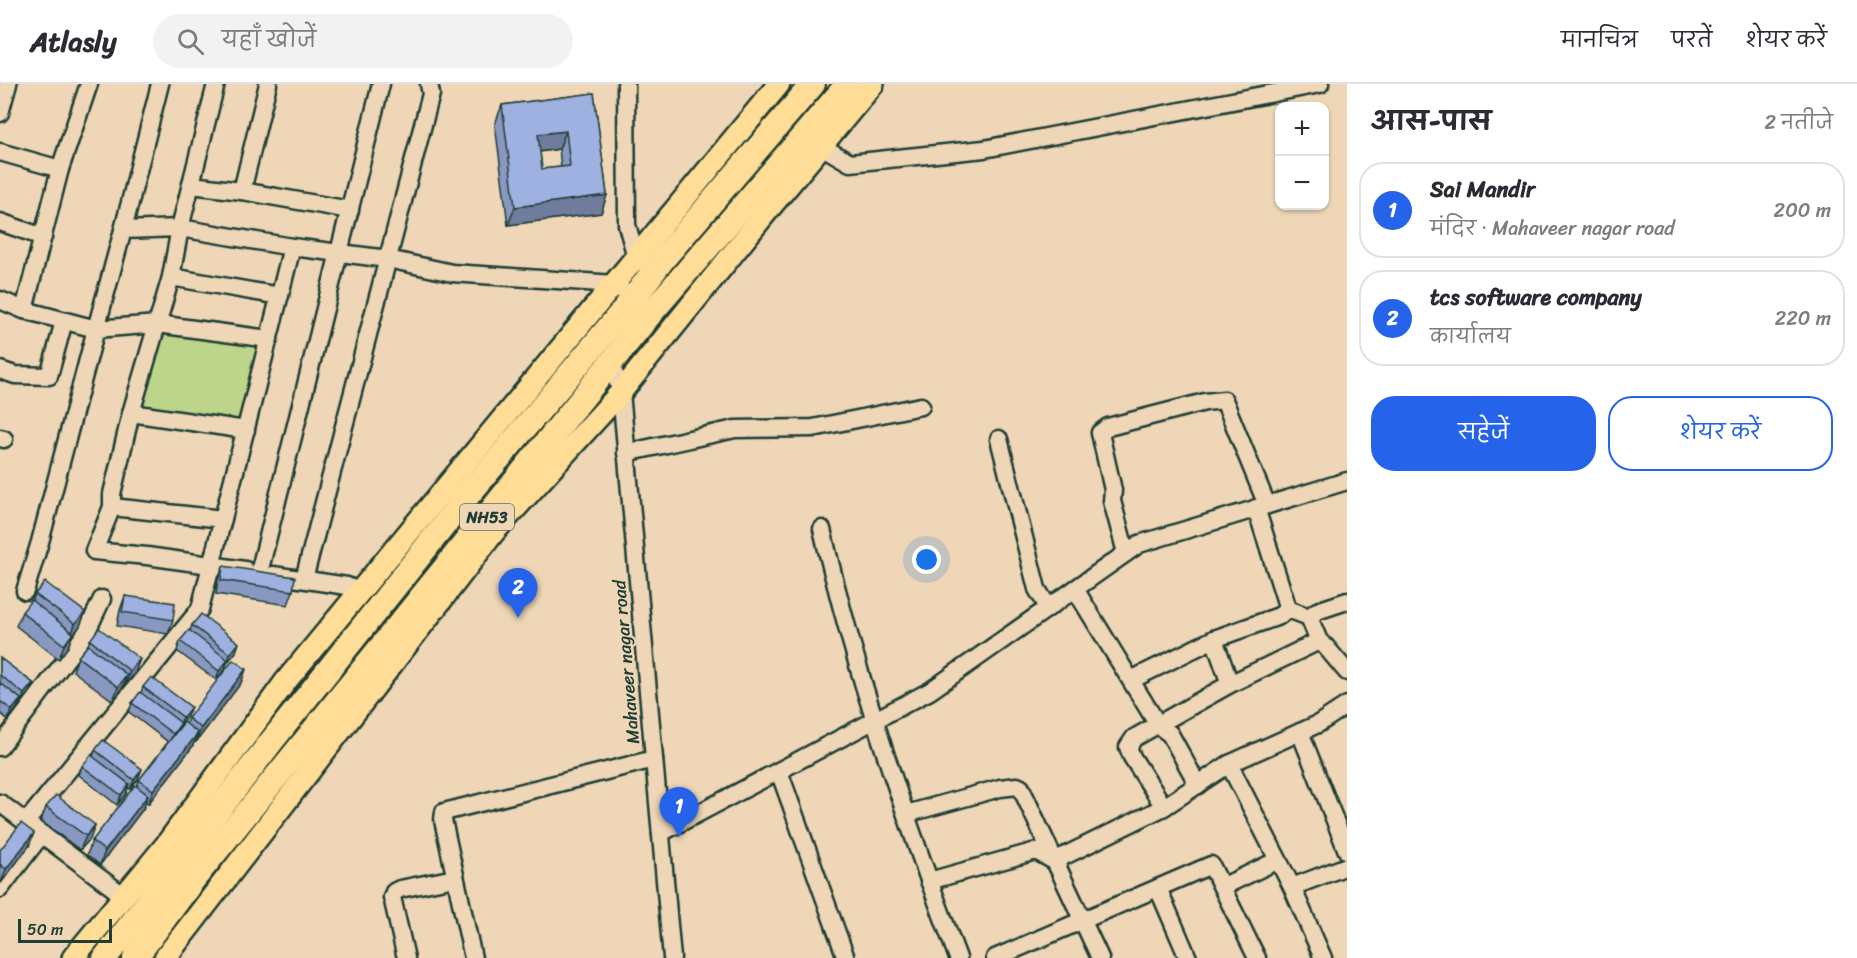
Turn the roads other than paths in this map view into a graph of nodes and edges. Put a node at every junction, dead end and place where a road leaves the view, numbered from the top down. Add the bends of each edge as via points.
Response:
1 (9, 84) edge
2 (89, 84) edge
3 (160, 84) edge
4 (216, 84) edge
5 (268, 84) edge
6 (381, 84) edge
7 (429, 84) edge
8 (626, 84) edge
9 (779, 84) edge
10 (813, 84) edge
11 (848, 84) edge
12 (873, 84) edge
13 (1320, 84) edge
14 (0, 113) edge
15 (821, 146) junction
16 (0, 152) edge
17 (60, 169) junction
18 (191, 185) junction
19 (242, 191) junction
20 (350, 210) junction
21 (0, 222) edge
22 (180, 228) junction
23 (123, 230) junction
24 (43, 237) junction
25 (292, 247) junction
26 (339, 252) junction
27 (388, 259) junction
28 (645, 264) junction
29 (171, 277) junction
30 (280, 296) junction
31 (632, 299) junction
32 (0, 300) edge
33 (24, 310) junction
34 (64, 321) junction
35 (157, 324) junction
36 (96, 329) junction
37 (269, 339) junction
38 (611, 363) junction
39 (0, 370) edge
40 (621, 392) junction
41 (921, 406) dead end
42 (131, 413) junction
43 (246, 430) junction
44 (999, 439) dead end
45 (626, 453) junction
46 (1347, 480) edge
47 (112, 507) junction
48 (1262, 507) junction
49 (223, 519) junction
50 (822, 530) dead end
51 (1125, 553) junction
52 (211, 565) junction
53 (260, 573) junction
54 (304, 579) junction
55 (1075, 589) junction
56 (25, 591) dead end
57 (361, 591) junction
58 (102, 599) dead end
59 (1347, 601) edge
60 (1048, 607) junction
61 (1288, 609) junction
62 (1309, 617) junction
63 (1214, 639) junction
64 (1319, 641) junction
65 (1347, 672) edge
66 (1131, 680) junction
67 (1230, 684) junction
68 (1347, 705) edge
69 (874, 721) junction
70 (1158, 725) junction
71 (1300, 732) junction
72 (0, 747) edge
73 (654, 759) junction
74 (1229, 764) junction
75 (779, 771) junction
76 (1198, 785) junction
77 (0, 803) edge
78 (1164, 807) junction
79 (906, 814) junction
80 (26, 822) junction
81 (661, 833) junction
82 (42, 834) junction
83 (1347, 851) edge
84 (1278, 860) junction
85 (1054, 861) junction
86 (1347, 866) edge
87 (455, 878) junction
88 (929, 881) junction
89 (1222, 887) junction
90 (1292, 887) junction
91 (1158, 888) junction
92 (0, 889) edge
93 (124, 896) junction
94 (1084, 920) junction
95 (1003, 957) edge
96 (73, 958) edge
97 (105, 958) edge
98 (135, 958) edge
99 (165, 958) edge
100 (406, 958) edge
101 (473, 958) edge
102 (672, 958) edge
103 (846, 958) edge
104 (958, 958) edge
105 (1100, 958) edge
106 (1188, 958) edge
107 (1257, 958) edge
108 (1323, 958) edge

1 - 14 street
2 - 17 street
3 - 23 street
4 - 18 street
5 - 19 street
6 - 20 street
7 - 27 street via 431,94
8 - 28 street via 627,225
9 - 28 main road
10 - 28 highway, NH53
11 - 31 highway, NH53
12 - 15 main road
13 - 15 street via 984,149 850,163
15 - 40 main road
16 - 17 street
17 - 24 street
18 - 19 street
18 - 22 street
19 - 20 street
20 - 26 street
21 - 24 street
22 - 23 street
22 - 25 street
22 - 29 street
23 - 36 street
24 - 33 street
25 - 26 street
25 - 30 street
26 - 27 street
26 - 53 street
27 - 31 street via 452,273
27 - 54 street
28 - 31 highway, NH53
29 - 30 street
29 - 35 street
30 - 37 street
31 - 38 highway, NH53
31 - 57 main road
31 - 97 highway, NH53 via 464,500
32 - 33 street
33 - 34 street
34 - 36 street
34 - 39 street via 49,376 15,375
35 - 36 street
35 - 37 street
35 - 42 street
36 - 56 street
37 - 43 street
38 - 40 street, Mahaveer nagar road
38 - 98 highway, NH53
40 - 45 street, Mahaveer nagar road
40 - 99 main road via 493,533
41 - 45 street via 813,428 735,429
42 - 43 street
42 - 47 street
43 - 49 street
44 - 60 street via 1037,589
45 - 73 street, Mahaveer nagar road
46 - 48 street
47 - 49 street
47 - 52 street via 94,550
48 - 51 street via 1139,544
48 - 51 street via 1224,400 1108,427 1100,433
48 - 61 street
49 - 52 street
50 - 69 street
51 - 55 street
52 - 53 street
52 - 80 street via 200,609
53 - 54 street
54 - 57 street
55 - 60 street
55 - 66 street
57 - 93 main road via 286,681
58 - 72 street via 86,633
59 - 62 street
60 - 69 street via 930,691
61 - 62 street
61 - 63 street via 1279,616
62 - 64 street
63 - 66 street
63 - 67 street
64 - 65 street
64 - 67 street
66 - 70 street
67 - 70 street
68 - 71 street
69 - 75 street
69 - 79 street
70 - 76 street via 1170,734
70 - 78 street via 1134,738 1128,747
71 - 74 street
71 - 83 street
73 - 81 street, Mahaveer nagar road
73 - 87 street via 444,812
74 - 76 street
74 - 84 street
75 - 81 street
75 - 103 street
76 - 78 street
77 - 80 street
78 - 85 street
79 - 85 street via 1017,786 1028,799
79 - 88 street
80 - 82 street
81 - 102 street, Mahaveer nagar road
82 - 92 street
82 - 93 street
84 - 89 street
84 - 90 street
85 - 88 street via 1036,851
85 - 94 street
86 - 90 street
87 - 100 street via 394,892
87 - 101 street
88 - 104 street
89 - 91 street via 1211,866
89 - 107 street
90 - 108 street
91 - 94 street
91 - 106 street
93 - 96 main road
94 - 95 street
94 - 105 street

